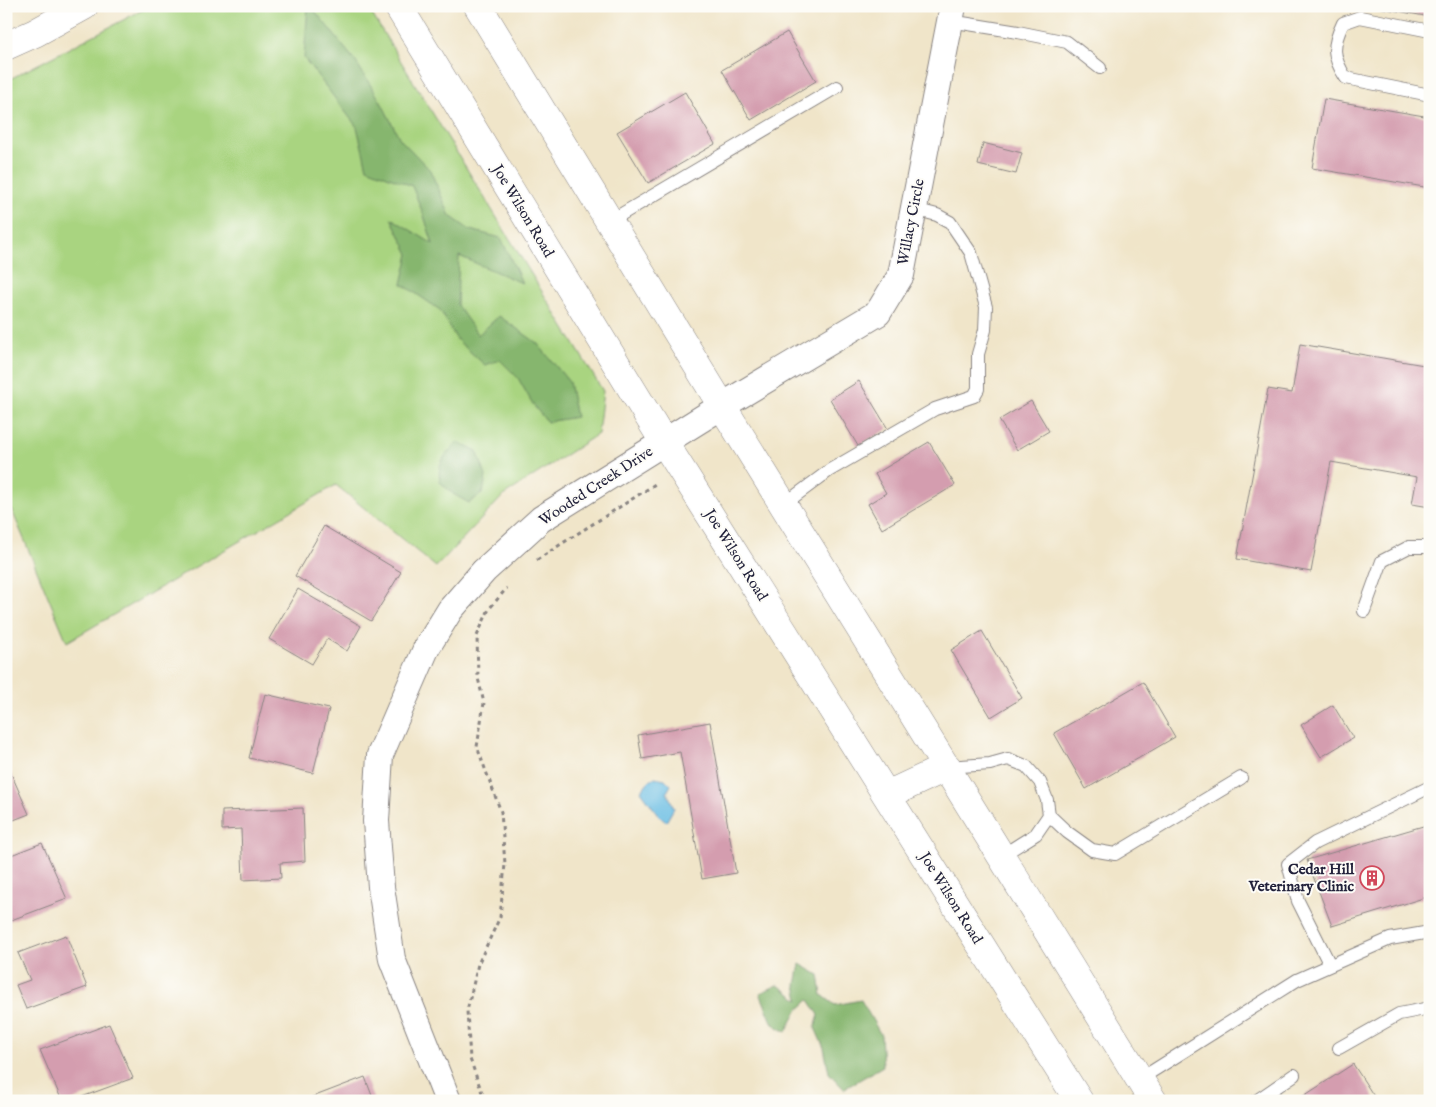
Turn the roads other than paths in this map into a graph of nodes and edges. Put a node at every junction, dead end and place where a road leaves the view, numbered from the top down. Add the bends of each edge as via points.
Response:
1 (84, 6) edge
2 (398, 6) edge
3 (478, 6) edge
4 (951, 14) edge
5 (1430, 30) edge
6 (6, 46) edge
7 (1100, 68) dead end
8 (837, 87) dead end
9 (1430, 95) edge
10 (914, 209) junction
11 (610, 221) junction
12 (722, 406) junction
13 (664, 442) junction
14 (783, 505) junction
15 (1430, 547) edge
16 (1364, 611) dead end
17 (947, 767) junction
18 (1241, 778) dead end
19 (1430, 786) edge
20 (887, 795) junction
21 (1049, 815) junction
22 (1002, 856) junction
23 (1430, 932) edge
24 (1330, 965) junction
25 (1430, 1008) edge
26 (1339, 1048) dead end
27 (1294, 1075) dead end
28 (1146, 1090) edge
29 (448, 1101) edge
30 (1078, 1101) edge
31 (1256, 1101) edge

1 - 6 main road
2 - 13 main road, Joe Wilson Road
3 - 11 main road
4 - 7 lane via 1067,42
4 - 10 street, Willacy Circle
5 - 9 lane via 1360,16 1343,23 1334,41 1337,66 1346,78
8 - 11 lane
10 - 12 street, Willacy Circle via 901,275 878,313
10 - 14 lane via 950,222 971,254 986,307 985,330 978,354 978,389 974,396 935,409 837,465
11 - 12 main road
12 - 13 street, Willacy Circle
12 - 14 main road
13 - 20 main road, Joe Wilson Road
13 - 29 street, Wooded Creek Drive via 541,519 484,571 450,610 426,649 380,755 376,821 380,887 392,959
14 - 17 main road
15 - 16 lane via 1409,547 1382,561
17 - 20 main road
17 - 21 lane via 990,764 1008,759 1026,766 1040,782
17 - 22 main road
18 - 21 lane via 1115,854 1092,850
19 - 24 lane via 1314,842 1288,864 1298,901
20 - 30 main road, Joe Wilson Road
21 - 22 lane via 1036,834
22 - 28 main road
23 - 24 lane via 1390,939
24 - 28 lane via 1297,980
25 - 26 lane via 1399,1014
27 - 31 lane

